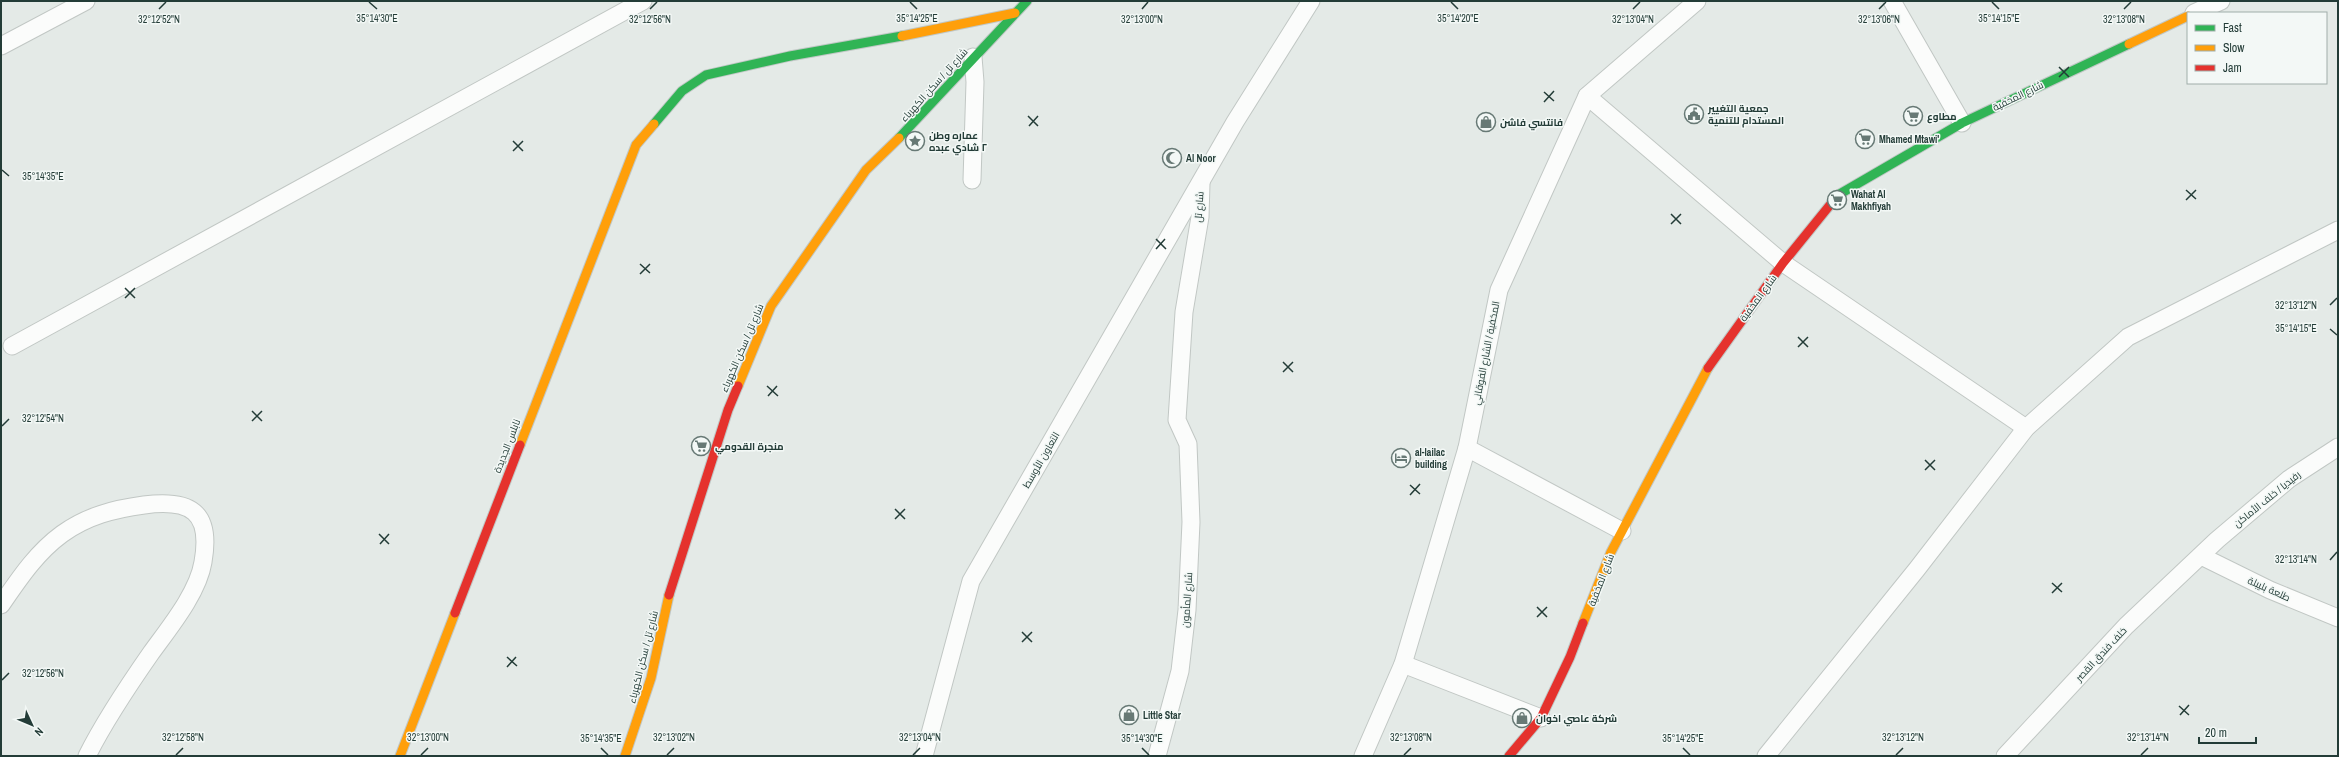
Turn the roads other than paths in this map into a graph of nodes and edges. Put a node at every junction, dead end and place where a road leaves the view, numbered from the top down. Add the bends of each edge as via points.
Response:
1 (86, 1) edge
2 (643, 1) edge
3 (1027, 1) edge
4 (1311, 1) edge
5 (1697, 1) edge
6 (1892, 1) edge
7 (2221, 1) edge
8 (2196, 12) edge
9 (1015, 13) junction
10 (2187, 16) edge
11 (1, 46) edge
12 (974, 56) junction
13 (1587, 96) junction
14 (1962, 123) junction
15 (972, 180) dead end
16 (1201, 181) junction
17 (2338, 230) edge
18 (1783, 263) junction
19 (12, 346) dead end
20 (2026, 428) junction
21 (1188, 440) joint
22 (2338, 447) edge
23 (1468, 448) junction
24 (1622, 531) junction
25 (2200, 556) junction
26 (1, 605) edge
27 (2338, 618) edge
28 (1403, 664) junction
29 (1541, 718) junction
30 (87, 756) edge
31 (400, 756) edge
32 (625, 756) edge
33 (924, 756) edge
34 (1158, 756) edge
35 (1363, 756) edge
36 (1509, 756) edge
37 (1766, 756) edge
38 (2005, 756) edge

1 - 11 street
2 - 19 street
3 - 9 street, شارع تل / سكن الكهرباء
4 - 16 street, شارع تل
5 - 13 street, المخفية / الشارع الفوقاني
6 - 14 street
7 - 8 street
9 - 12 street, شارع تل / سكن الكهرباء
9 - 31 street, نابلس الجديدة via 944,29 790,56 706,75 682,91 636,145
10 - 14 street, شارع المخفية
12 - 15 street
12 - 32 street, شارع تل / سكن الكهرباء via 920,117 866,170 771,306 728,410 669,594 652,671
13 - 18 street
13 - 23 street, المخفية / الشارع الفوقاني via 1499,290
14 - 18 street, شارع المخفية via 1838,195
16 - 21 street, شارع تل via 1200,217 1184,312 1177,420
16 - 33 street, التعاون الأوسط via 971,581
17 - 20 street via 2128,337
18 - 20 street
18 - 24 street, شارع المخفية via 1712,360
20 - 37 street via 1917,569
21 - 34 street, شارع المأمون via 1191,522 1187,610 1177,684
22 - 25 street, رفيديا / خلف الأماكن via 2290,479
23 - 24 street
23 - 28 street, المخفية / الشارع الفوقاني
24 - 29 street, شارع المخفية via 1611,552 1570,657
25 - 27 street, طلعة بليبلة via 2270,590
25 - 38 street, خلف فندق القصر via 2126,626
26 - 30 street via 41,551 62,534 89,518 128,507 168,502 187,507 201,522 205,535 204,556 196,582 112,711
28 - 29 street
28 - 35 street, المخفية / الشارع الفوقاني
29 - 36 street, شارع المخفية

